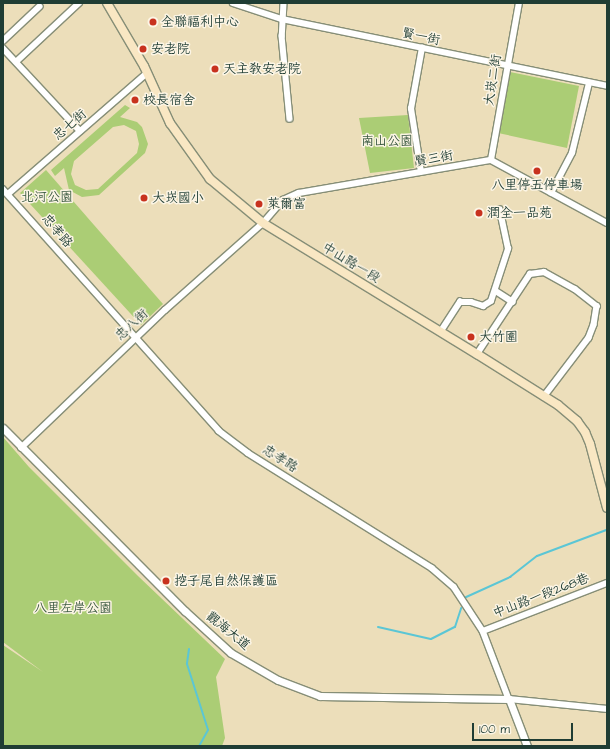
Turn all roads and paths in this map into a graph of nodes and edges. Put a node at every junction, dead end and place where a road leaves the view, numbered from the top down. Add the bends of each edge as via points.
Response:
1 (79, 3) edge
2 (107, 3) edge
3 (233, 3) edge
4 (284, 3) edge
5 (519, 3) edge
6 (39, 7) dead end
7 (282, 19) junction
8 (3, 41) edge
9 (3, 48) edge
10 (422, 48) junction
11 (16, 62) junction
12 (506, 67) junction
13 (146, 74) junction
14 (589, 83) junction
15 (607, 86) edge
16 (290, 119) dead end
17 (80, 131) junction
18 (491, 160) junction
19 (421, 172) junction
20 (3, 189) edge
21 (551, 193) junction
22 (8, 194) junction
23 (500, 210) dead end
24 (262, 223) junction
25 (607, 223) edge
26 (496, 291) junction
27 (513, 302) junction
28 (441, 331) junction
29 (135, 338) junction
30 (477, 354) junction
31 (544, 397) junction
32 (3, 428) edge
33 (21, 448) junction
34 (607, 508) edge
35 (607, 583) edge
36 (483, 631) junction
37 (509, 700) junction
38 (607, 709) edge
39 (527, 746) edge

1 - 11 street
2 - 13 main road, 中山路一段
3 - 7 street, 賢一街
4 - 7 street
5 - 12 street, 大崁二街
6 - 8 street
7 - 10 street, 賢一街
7 - 16 street
9 - 11 street
10 - 12 street, 賢一街
10 - 19 street via 411,110
11 - 17 street
12 - 14 street, 賢一街
12 - 18 street, 大崁二街
13 - 17 street, 忠七街
13 - 24 main road, 中山路一段 via 170,123 210,179
14 - 15 street, 賢一街
14 - 21 street via 572,153
17 - 22 street, 忠七街
18 - 19 street, 賢三街
18 - 21 street
19 - 24 street, 賢三街 via 299,192 283,200
20 - 22 street, 忠孝路
21 - 25 street
22 - 29 street, 忠孝路
23 - 26 street via 508,249
24 - 28 main road, 中山路一段
24 - 29 street, 忠八街
26 - 27 street
26 - 28 street via 491,301 483,306 460,302
27 - 30 street
27 - 31 street via 530,274 540,271 575,289 597,306 597,315 589,338
28 - 30 main road, 中山路一段
29 - 33 street, 忠八街
29 - 36 street, 忠孝路 via 219,431 248,453 432,568 454,588
30 - 31 main road, 中山路一段
31 - 34 main road, 中山路一段 via 577,421 585,432
32 - 33 street, 觀海大道
33 - 37 street, 觀海大道 via 184,611 231,653 278,680 320,696
35 - 36 street, 中山路一段268巷
36 - 37 street, 忠孝路
37 - 38 street
37 - 39 street, 忠孝路

